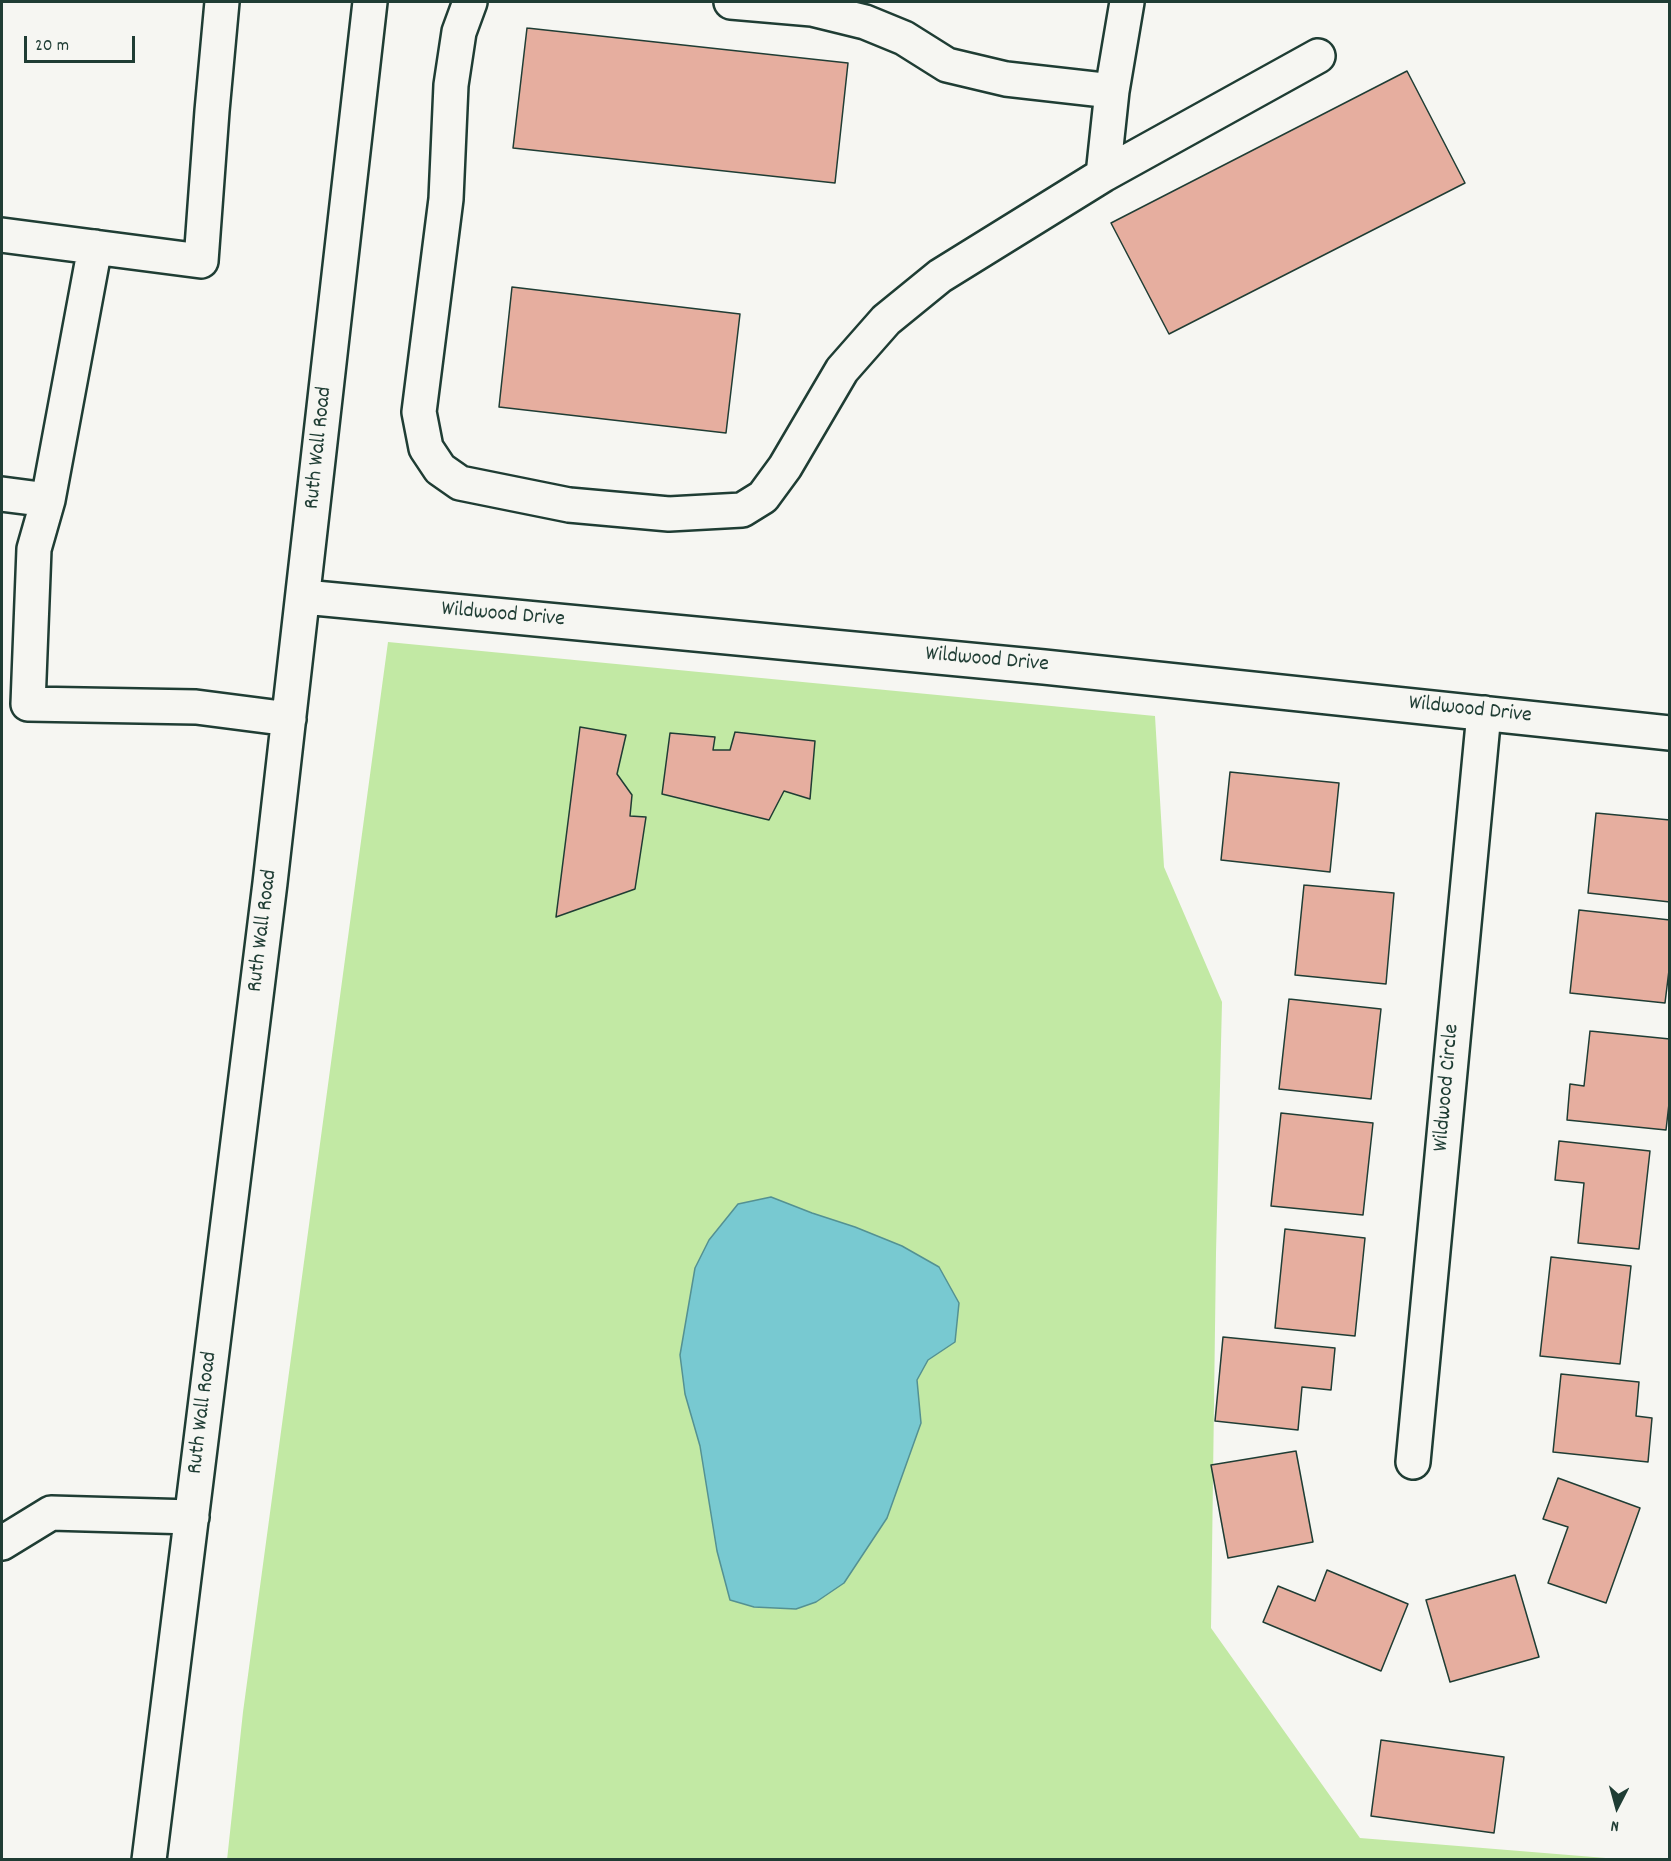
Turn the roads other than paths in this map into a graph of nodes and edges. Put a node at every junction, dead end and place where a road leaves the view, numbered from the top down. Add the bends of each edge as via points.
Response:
1 (222, 2) edge
2 (370, 2) edge
3 (470, 2) edge
4 (731, 2) edge
5 (1127, 2) edge
6 (1318, 56) dead end
7 (1112, 91) junction
8 (1103, 175) junction
9 (2, 235) edge
10 (94, 247) junction
11 (2, 494) edge
12 (48, 500) junction
13 (304, 597) junction
14 (1484, 713) junction
15 (290, 719) junction
16 (1670, 734) edge
17 (1413, 1462) dead end
18 (192, 1517) junction
19 (2, 1543) edge
20 (149, 1860) edge

1 - 10 street via 201,261
2 - 13 street, Ruth Wall Road
3 - 8 street via 459,32 451,85 446,199 419,412 426,448 440,469 460,483 569,505 669,514 742,510 763,496 785,467 842,370 886,320 940,276
4 - 7 street via 813,9 865,22 904,38 947,65 1006,79
5 - 7 street
6 - 8 street
7 - 8 street
9 - 10 street
10 - 12 street
11 - 12 street
12 - 15 street via 34,549 28,704 196,707
13 - 14 street, Wildwood Drive via 1044,666
13 - 15 street, Ruth Wall Road
14 - 16 street, Wildwood Drive
14 - 17 street, Wildwood Circle
15 - 18 street, Ruth Wall Road
18 - 19 street via 51,1513
18 - 20 street, Ruth Wall Road

